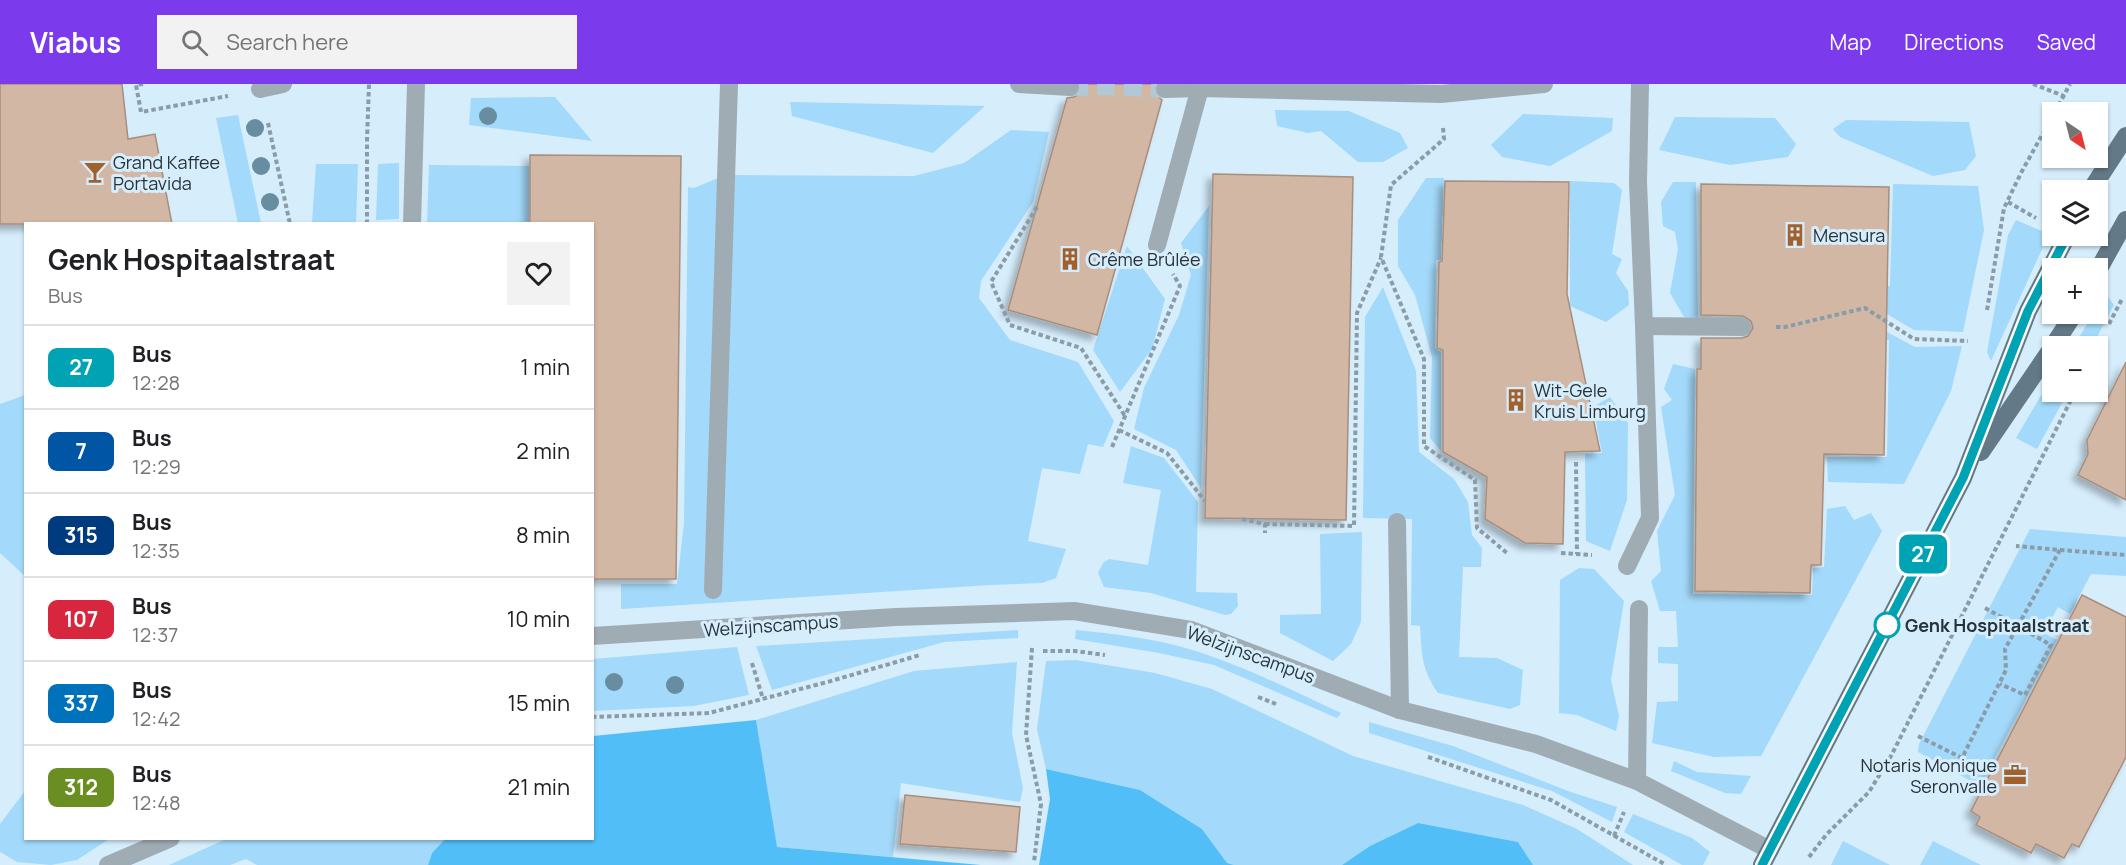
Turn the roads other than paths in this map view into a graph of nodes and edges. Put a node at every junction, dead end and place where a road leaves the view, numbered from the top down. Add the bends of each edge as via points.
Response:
1 (283, 84) edge
2 (416, 84) edge
3 (729, 84) edge
4 (1019, 84) edge
5 (1544, 84) edge
6 (1640, 84) edge
7 (1070, 87) dead end
8 (1234, 87) edge
9 (1200, 88) junction
10 (260, 89) road end
11 (1165, 89) dead end
12 (2126, 136) edge
13 (2097, 180) edge
14 (2126, 220) edge
15 (412, 222) edge
16 (1157, 246) road end
17 (2062, 246) edge
18 (2105, 258) edge
19 (1644, 326) junction
20 (1742, 327) road end
21 (2042, 363) edge
22 (1963, 478) junction
23 (1397, 522) dead end
24 (1627, 566) dead end
25 (713, 590) dead end
26 (1639, 609) dead end
27 (594, 636) edge
28 (1400, 710) junction
29 (1637, 781) junction
30 (166, 840) edge
31 (1766, 858) edge
32 (108, 865) edge

1 - 10 street
2 - 15 street
3 - 25 street
4 - 7 street
5 - 8 street via 1441,94
6 - 19 street via 1638,182
8 - 9 street
9 - 11 street
9 - 16 street
12 - 13 main road
14 - 18 main road
17 - 22 main road via 2028,311
19 - 20 street
19 - 24 street via 1650,518
21 - 22 main road
22 - 31 main road
23 - 28 street
26 - 29 street
27 - 28 street, Welzijnscampus via 896,617 1074,611 1191,630
28 - 29 street, Welzijnscampus via 1536,744
29 - 31 street, Welzijnscampus
30 - 32 street

